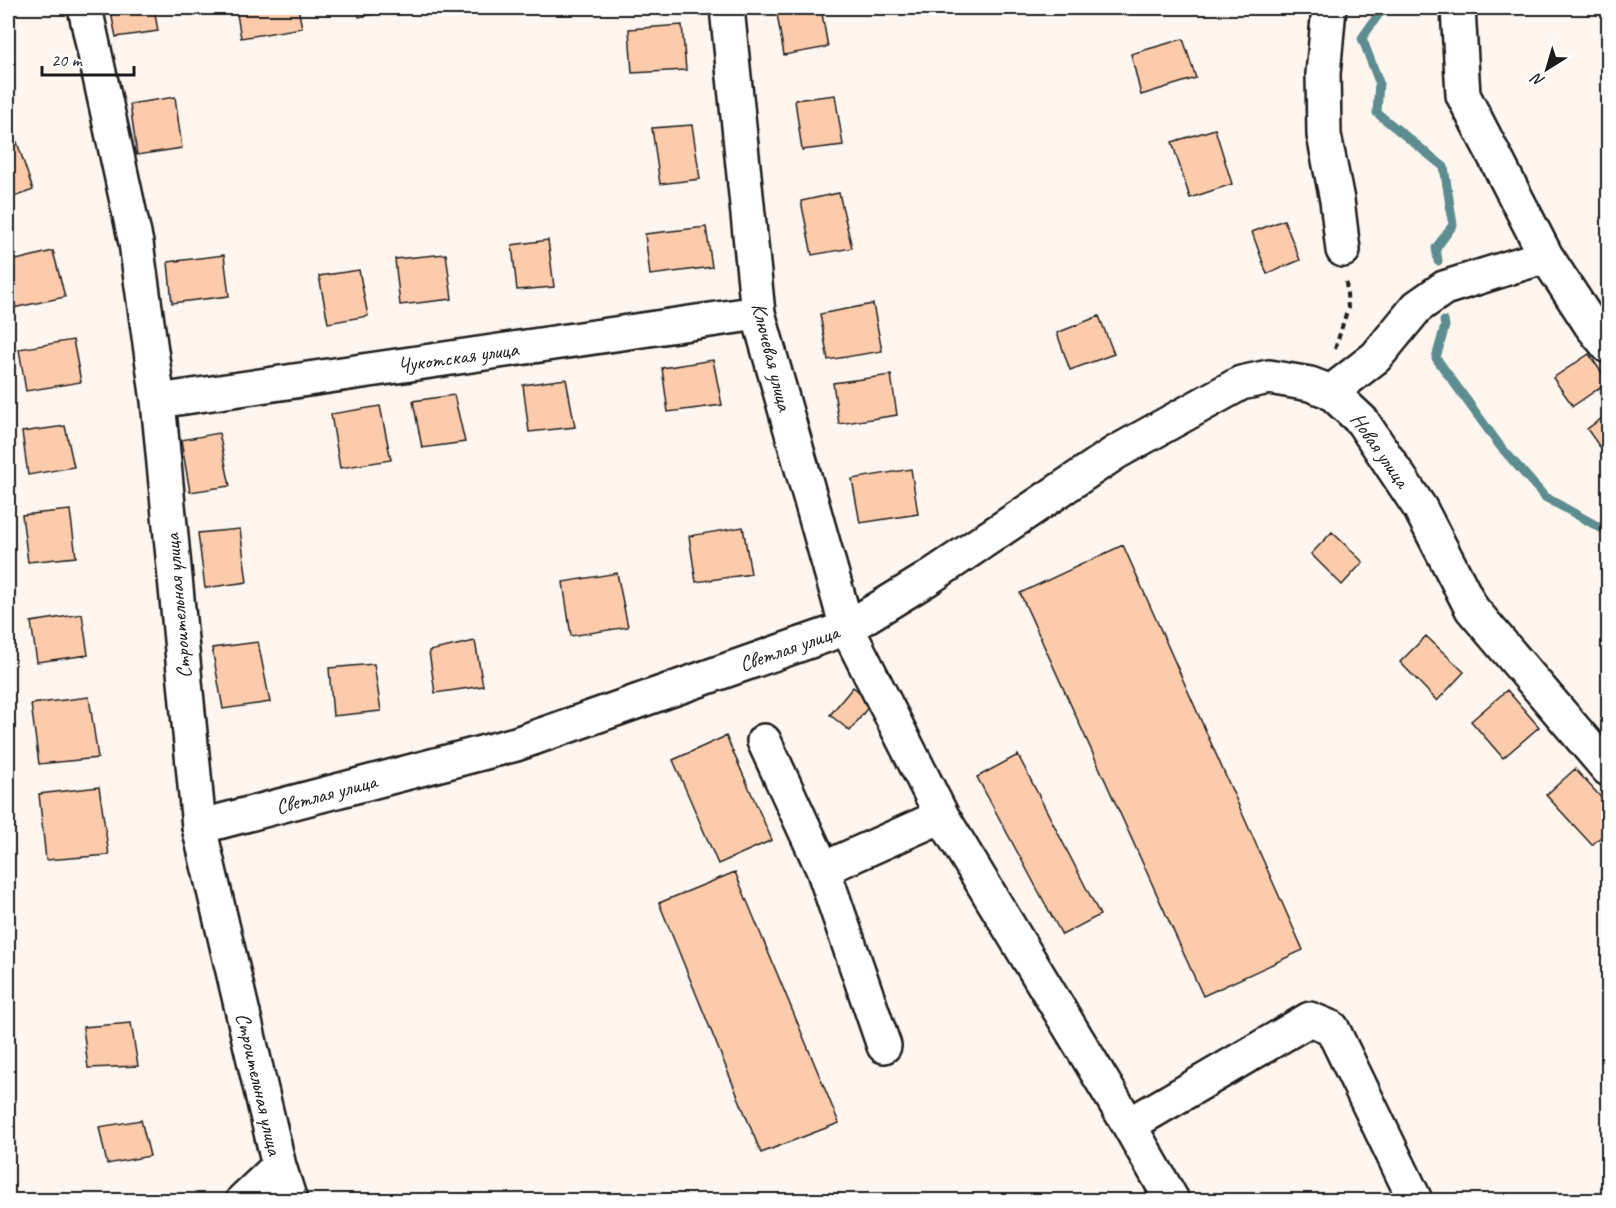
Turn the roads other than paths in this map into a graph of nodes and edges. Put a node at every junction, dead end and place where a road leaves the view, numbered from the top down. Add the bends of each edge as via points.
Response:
1 (85, 8) edge
2 (728, 8) edge
3 (1329, 8) edge
4 (1458, 8) edge
5 (1343, 250) road end
6 (1546, 256) junction
7 (758, 313) junction
8 (1608, 346) edge
9 (1331, 392) junction
10 (158, 401) junction
11 (847, 628) junction
12 (764, 741) dead end
13 (1608, 769) edge
14 (942, 816) junction
15 (199, 827) junction
16 (823, 869) junction
17 (884, 1046) dead end
18 (1129, 1125) junction
19 (279, 1166) junction
20 (243, 1200) edge
21 (290, 1200) edge
22 (1172, 1200) edge
23 (1415, 1200) edge

1 - 10 street, Строительная улица via 136,243
2 - 7 street, Ключевая улица
3 - 5 street via 1323,74 1324,135
4 - 6 street via 1463,95
6 - 8 street
6 - 9 street via 1444,288 1418,307 1376,357
7 - 10 street, Чукотская улица
7 - 11 street, Ключевая улица
9 - 11 street, Светлая улица via 1269,377 1241,383 1115,453
9 - 13 street, Новая улица via 1362,421 1379,444 1420,508 1472,609
10 - 15 street, Строительная улица
11 - 14 street, Ключевая улица
11 - 15 street, Светлая улица via 516,744
12 - 16 street
14 - 16 street
14 - 18 street, Ключевая улица
15 - 19 street, Строительная улица
16 - 17 street
18 - 22 street, Ключевая улица
18 - 23 street via 1310,1019 1332,1028
19 - 20 street
19 - 21 street, Строительная улица

